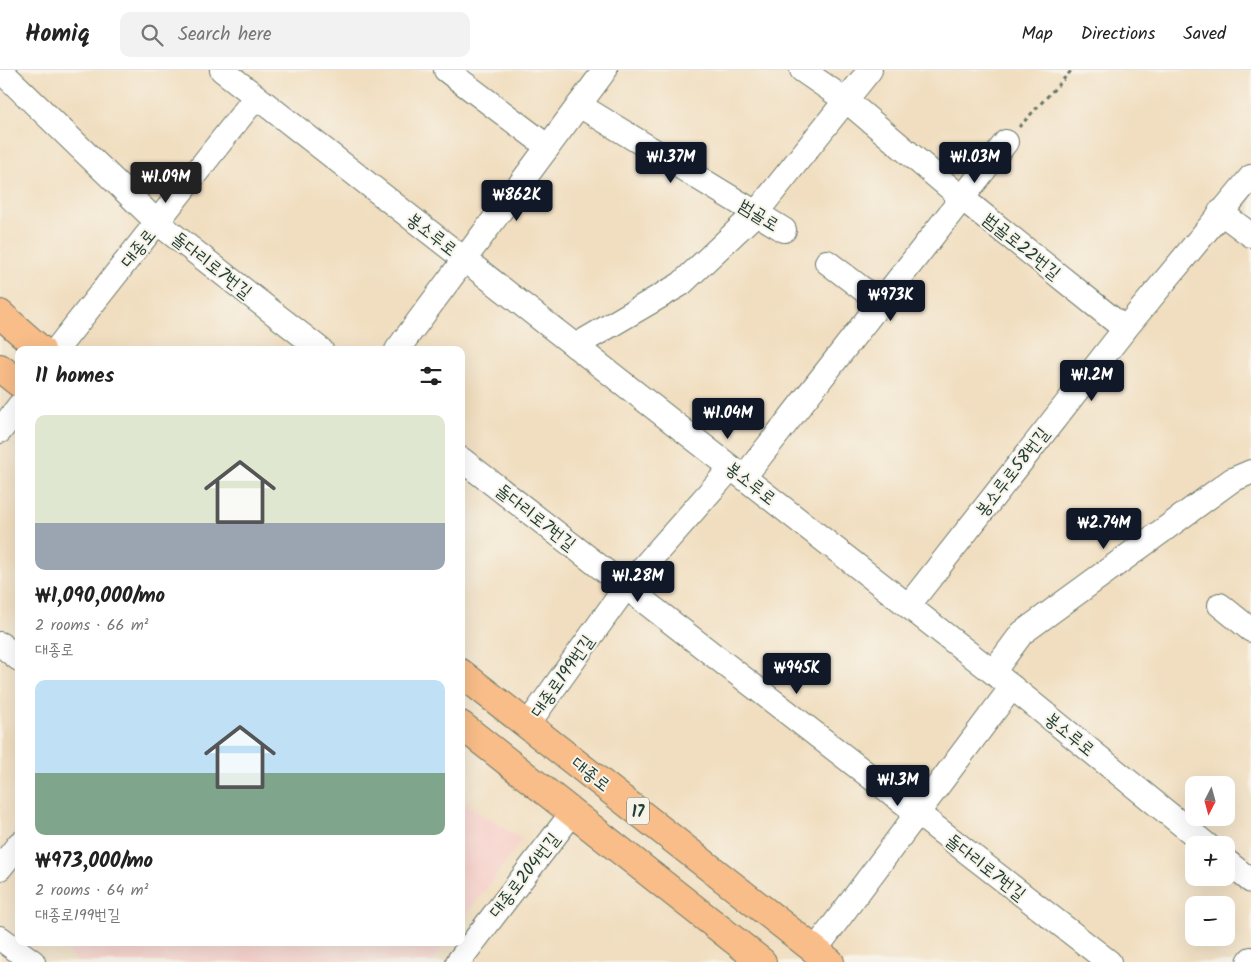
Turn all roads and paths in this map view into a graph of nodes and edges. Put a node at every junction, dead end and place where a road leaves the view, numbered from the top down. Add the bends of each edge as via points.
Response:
1 (0, 70) edge
2 (222, 70) edge
3 (446, 70) edge
4 (605, 70) edge
5 (802, 70) edge
6 (870, 70) edge
7 (1072, 70) edge
8 (256, 97) junction
9 (847, 101) junction
10 (579, 105) junction
11 (1006, 142) joint
12 (548, 147) junction
13 (1251, 177) edge
14 (962, 198) junction
15 (1220, 212) junction
16 (756, 213) junction
17 (158, 223) junction
18 (784, 230) dead end
19 (1251, 235) edge
20 (464, 260) junction
21 (827, 262) dead end
22 (881, 303) junction
23 (0, 314) edge
24 (1126, 329) junction
25 (36, 346) edge
26 (59, 346) edge
27 (316, 346) edge
28 (400, 346) edge
29 (575, 346) junction
30 (0, 368) edge
31 (15, 380) edge
32 (15, 411) edge
33 (0, 431) edge
34 (465, 462) edge
35 (737, 472) junction
36 (1251, 472) edge
37 (626, 587) junction
38 (1220, 605) dead end
39 (908, 606) junction
40 (1251, 630) edge
41 (993, 672) junction
42 (465, 676) edge
43 (1012, 687) junction
44 (528, 724) junction
45 (465, 728) edge
46 (573, 812) junction
47 (918, 813) junction
48 (1196, 836) edge
49 (15, 849) edge
50 (0, 868) edge
51 (1235, 868) edge
52 (1251, 881) edge
53 (0, 938) edge
54 (822, 956) edge
55 (1251, 958) edge
56 (32, 962) edge
57 (458, 962) edge
58 (762, 962) edge
59 (1109, 962) edge
60 (1249, 962) edge

1 - 17 street, 돌다리로7번길
2 - 8 street, 봉소루로
3 - 12 street
4 - 10 street
5 - 9 street, 범골로22번길
6 - 9 street
7 - 11 path
8 - 17 street, 대종로
8 - 20 street, 봉소루로
9 - 14 street, 범골로22번길
9 - 16 street
10 - 12 street
10 - 16 street, 범골로
11 - 14 street, 대종로199번길
12 - 20 street
13 - 15 street, 봉소루로58번길
14 - 22 street, 대종로199번길
14 - 24 street, 범골로22번길
15 - 19 street
15 - 24 street, 봉소루로58번길
16 - 18 street, 범골로
16 - 29 street via 680,284
17 - 26 street, 대종로
17 - 27 street, 돌다리로7번길
20 - 28 street
20 - 29 street, 봉소루로
21 - 22 street
22 - 35 street, 대종로199번길
23 - 25 main road
24 - 39 street, 봉소루로58번길
29 - 35 street, 봉소루로
30 - 31 main road
32 - 33 street
34 - 37 street, 돌다리로7번길
35 - 37 street, 대종로199번길
35 - 39 street, 봉소루로
36 - 41 street via 1232,480 1022,633
37 - 44 street, 대종로199번길
37 - 47 street, 돌다리로7번길
38 - 40 street
39 - 41 street, 봉소루로
41 - 43 street, 봉소루로
42 - 44 main road, 대종로 / 17
43 - 47 street, 대종로
43 - 48 street, 봉소루로
44 - 54 main road, 대종로 / 17
45 - 46 main road, 17
46 - 57 street, 대종로204번길
46 - 58 main road, 17
47 - 54 street, 대종로
47 - 59 street, 돌다리로7번길
49 - 50 street
51 - 52 street
53 - 56 street
55 - 60 street

